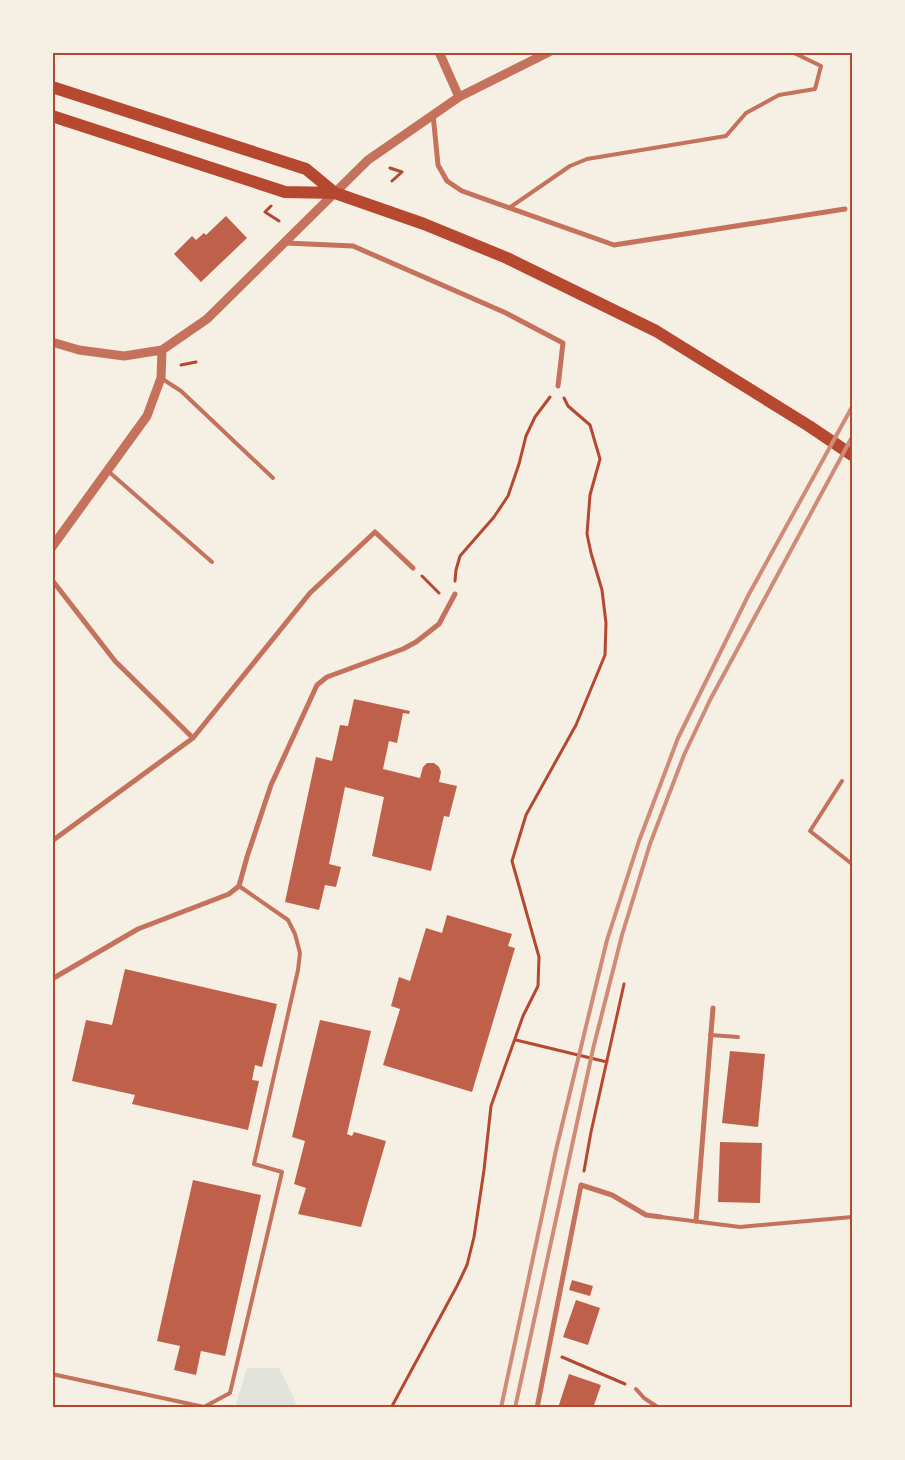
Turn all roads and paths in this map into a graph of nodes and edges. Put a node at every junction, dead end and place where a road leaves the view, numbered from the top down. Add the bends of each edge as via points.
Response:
1 (439, 52) edge
2 (549, 52) edge
3 (792, 52) edge
4 (52, 87) edge
5 (459, 96) junction
6 (433, 114) junction
7 (52, 116) edge
8 (390, 168) dead end
9 (392, 181) dead end
10 (335, 193) junction
11 (509, 208) junction
12 (845, 209) dead end
13 (265, 212) dead end
14 (278, 221) dead end
15 (286, 243) junction
16 (52, 342) edge
17 (162, 350) junction
18 (196, 362) dead end
19 (181, 365) dead end
20 (161, 378) junction
21 (558, 386) junction
22 (852, 455) edge
23 (108, 471) junction
24 (273, 478) dead end
25 (52, 547) edge
26 (212, 562) dead end
27 (413, 568) joint
28 (52, 580) edge
29 (455, 594) joint
30 (450, 604) junction
31 (193, 738) junction
32 (842, 781) dead end
33 (52, 840) edge
34 (852, 864) edge
35 (240, 886) junction
36 (52, 979) edge
37 (624, 984) dead end
38 (713, 1008) dead end
39 (710, 1035) junction
40 (738, 1037) dead end
41 (516, 1040) junction
42 (607, 1062) junction
43 (581, 1185) junction
44 (661, 1217) joint
45 (852, 1217) edge
46 (696, 1221) junction
47 (548, 1350) junction
48 (52, 1374) edge
49 (636, 1388) joint
50 (392, 1408) edge
51 (537, 1408) edge
52 (659, 1408) edge

1 - 5 street
2 - 5 street
3 - 11 lane via 821,66 815,89 779,95 746,113 726,136 587,159 570,166
4 - 10 main road via 306,169
5 - 6 street
6 - 10 street via 368,160
6 - 11 street via 438,165 447,181 462,191
7 - 10 main road via 284,192
8 - 9 path via 402,172
10 - 15 street
10 - 22 main road via 507,258 656,330
11 - 12 street via 614,245
13 - 14 path
15 - 17 street via 207,319
15 - 21 street via 353,246 506,313 562,343
16 - 17 street via 79,350 124,356
17 - 20 street
18 - 19 path
20 - 23 street via 147,416
20 - 24 lane via 181,391
21 - 29 path via 535,417 526,436 508,496 460,556
21 - 41 path via 568,406 590,425 600,459 590,495 587,534 602,590 605,655 576,725 526,815 512,860 539,957 538,986 523,1016
23 - 25 street
23 - 26 lane
27 - 30 path
27 - 31 street via 375,532 310,593
28 - 31 street via 114,661
29 - 30 street
30 - 35 street via 439,624 416,642 327,677 317,685 271,785
31 - 33 street
32 - 34 lane via 810,831
35 - 36 street via 229,894 138,929
35 - 48 lane via 288,920 300,953 254,1164 282,1172 230,1393 204,1407
37 - 42 path
38 - 39 street
39 - 40 lane
39 - 46 street
41 - 42 path
41 - 50 path via 491,1106 474,1238 467,1264
42 - 43 path
43 - 44 street via 612,1195 646,1215
43 - 47 street
44 - 46 lane
45 - 46 lane via 740,1227
47 - 49 path
47 - 51 street
49 - 52 lane

